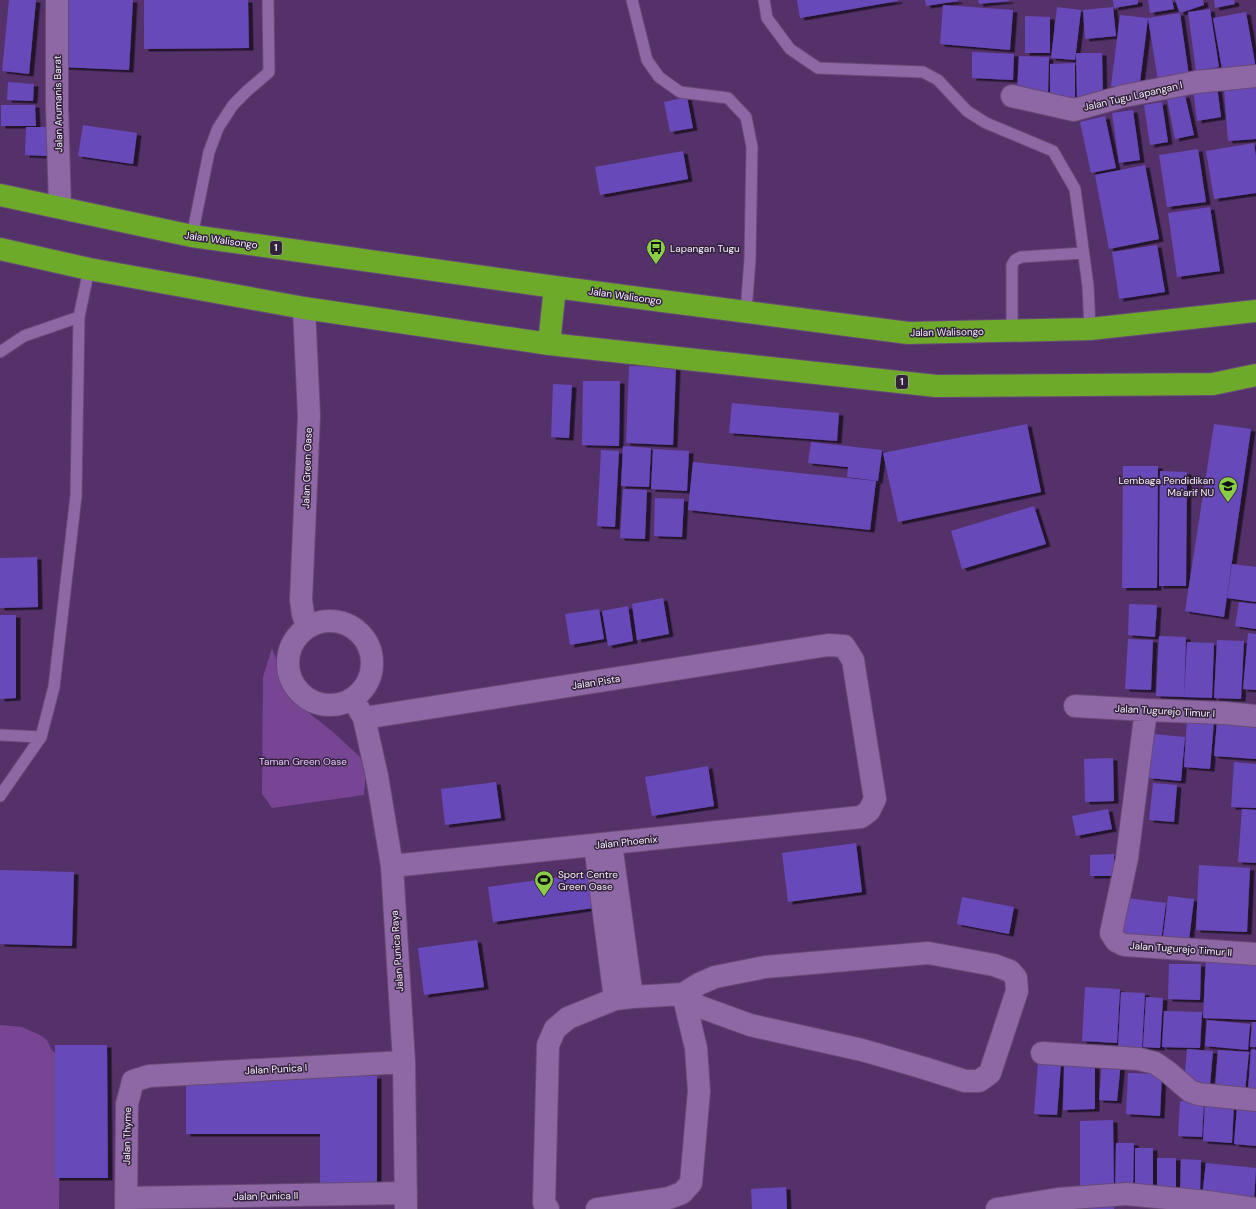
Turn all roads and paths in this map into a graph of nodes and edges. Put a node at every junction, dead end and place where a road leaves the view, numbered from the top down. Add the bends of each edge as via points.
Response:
1 (57, 0) edge
2 (268, 0) edge
3 (632, 0) edge
4 (764, 0) edge
5 (1256, 76) edge
6 (1012, 96) dead end
7 (0, 195) edge
8 (60, 207) junction
9 (192, 236) junction
10 (0, 249) edge
11 (1083, 253) junction
12 (88, 268) junction
13 (555, 287) junction
14 (304, 308) junction
15 (1256, 311) edge
16 (746, 312) junction
17 (79, 317) junction
18 (1090, 329) junction
19 (1012, 331) junction
20 (549, 344) junction
21 (0, 352) edge
22 (1256, 375) edge
23 (307, 627) junction
24 (353, 700) junction
25 (1075, 706) dead end
26 (1146, 710) junction
27 (1256, 716) edge
28 (364, 718) junction
29 (0, 735) edge
30 (41, 738) junction
31 (0, 796) edge
32 (861, 817) joint
33 (603, 845) junction
34 (392, 866) junction
35 (1256, 954) edge
36 (683, 994) junction
37 (623, 998) junction
38 (1042, 1053) dead end
39 (404, 1062) junction
40 (149, 1076) joint
41 (1256, 1100) edge
42 (406, 1201) edge
43 (126, 1204) edge
44 (548, 1209) edge
45 (597, 1209) edge
46 (997, 1209) edge
47 (1256, 1209) edge

1 - 8 street, Jalan Arumanis Barat
2 - 9 lane via 269,72 233,105 218,128 209,152
3 - 16 lane via 647,60 659,77 680,92 728,98 746,117 752,147 750,259
4 - 11 lane via 767,18 790,49 818,68 923,72 938,80 967,111 986,123 1053,151 1075,189
5 - 6 street, Jalan Tugu Lapangan I via 1196,82 1124,96 1074,110
7 - 8 highway, Jalan Walisongo / 1
8 - 9 highway, Jalan Walisongo / 1
9 - 13 highway, Jalan Walisongo / 1
10 - 12 highway, 1
11 - 18 lane
11 - 19 lane via 1021,257 1015,260 1012,265
12 - 14 highway, 1
12 - 17 lane
13 - 16 highway, Jalan Walisongo / 1
13 - 20 highway
14 - 20 highway, 1
14 - 23 street, Jalan Green Oase via 309,416 301,600
15 - 18 highway, Jalan Walisongo / 1
16 - 19 highway, Jalan Walisongo / 1 via 908,334
17 - 21 lane via 24,336
17 - 30 lane via 76,496 54,687
18 - 19 highway, Jalan Walisongo / 1
20 - 22 highway, 1 via 936,386 1213,384
23 - 24 street via 295,638 288,653 288,670 293,686 305,698 320,705 337,705
23 - 24 street via 323,621 340,621 355,628 367,640 373,656 372,673 365,688
24 - 28 street, Jalan Punica Raya
25 - 26 street, Jalan Tugurejo Timur I
26 - 27 street, Jalan Tugurejo Timur I
26 - 35 street, Jalan Tugurejo Timur II via 1127,858 1111,933 1116,941 1124,945
28 - 32 street, Jalan Pista via 828,645 844,646 853,660 875,800 869,811
28 - 34 street, Jalan Punica Raya via 378,776
29 - 30 lane
30 - 31 lane
32 - 33 street, Jalan Phoenix
33 - 34 street, Jalan Phoenix
33 - 37 street
34 - 39 street, Jalan Punica Raya
36 - 36 street via 698,1006 750,1025 862,1050 965,1081 979,1081 990,1074 1017,991 1016,978 1010,971 994,965 928,953 765,967 716,977
36 - 37 street
36 - 45 street via 696,1048 699,1090 691,1183 682,1193 669,1198
37 - 44 street via 568,1018 555,1029 548,1046 544,1203
38 - 41 street via 1156,1063 1198,1094
39 - 40 street, Jalan Punica I
39 - 42 street, Jalan Punica Raya
40 - 43 street, Jalan Thyme via 133,1081 127,1104
42 - 43 street, Jalan Punica II
46 - 47 street via 1058,1199 1126,1194

